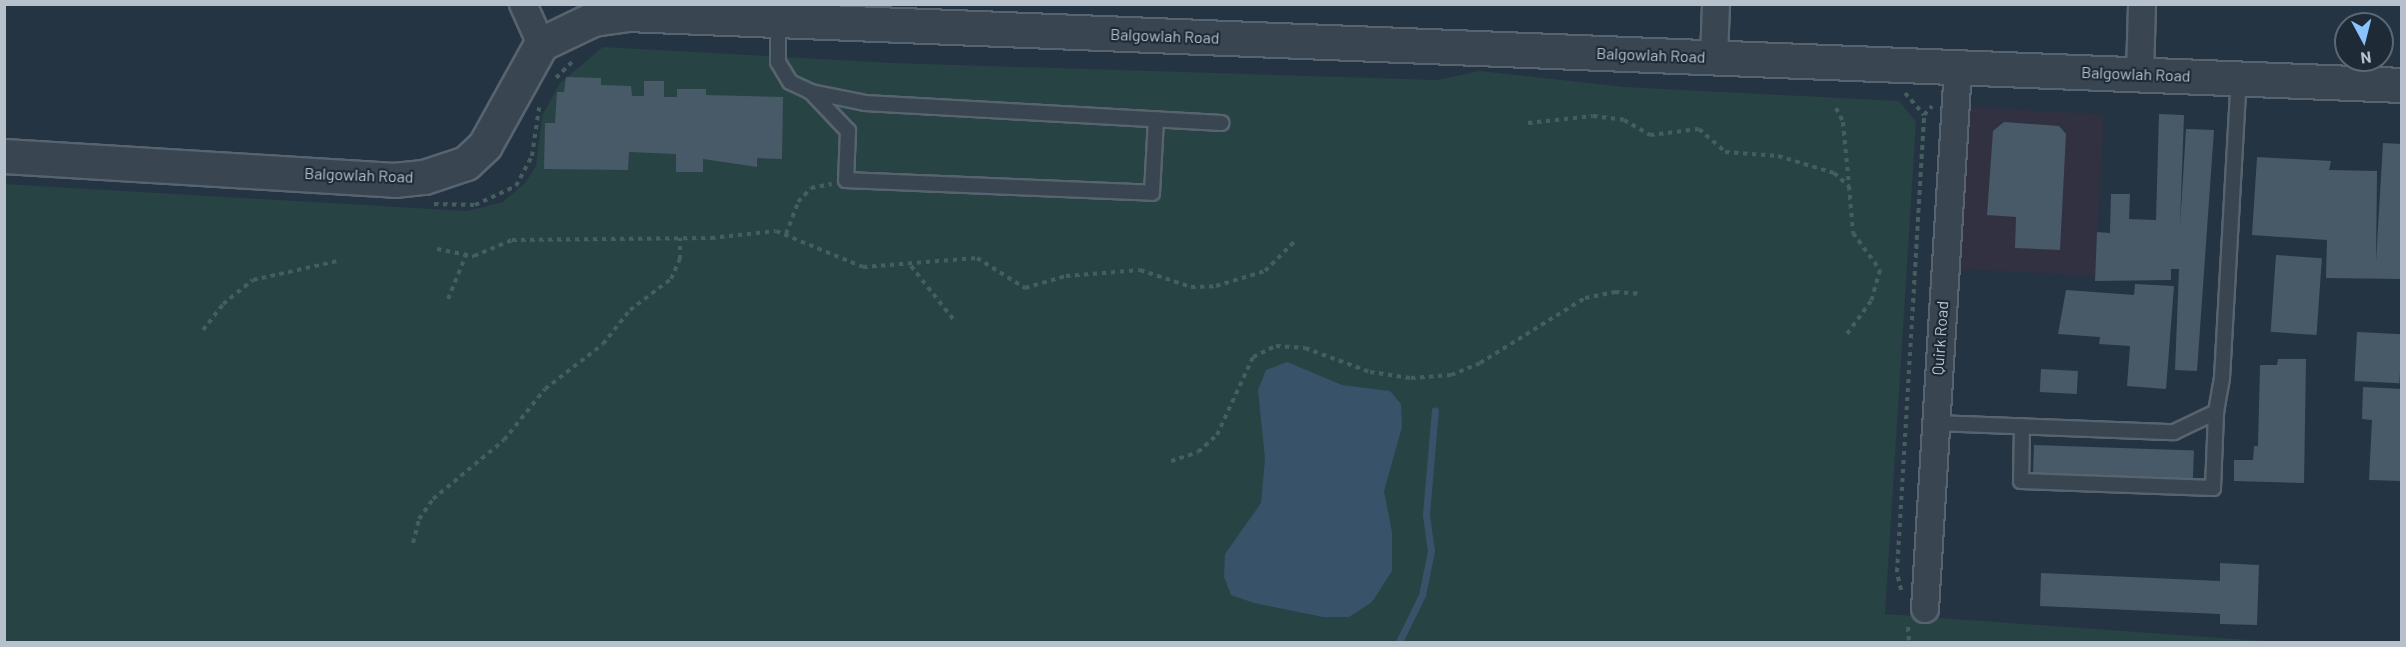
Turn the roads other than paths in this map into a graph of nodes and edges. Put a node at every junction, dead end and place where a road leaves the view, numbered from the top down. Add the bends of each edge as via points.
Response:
1 (523, 4) edge
2 (1716, 4) edge
3 (2142, 4) edge
4 (778, 20) junction
5 (542, 44) junction
6 (1714, 57) junction
7 (1958, 68) junction
8 (2140, 73) junction
9 (2239, 78) junction
10 (2402, 85) edge
11 (811, 93) junction
12 (1156, 119) junction
13 (1221, 123) dead end
14 (4, 156) edge
15 (2216, 412) junction
16 (1935, 423) junction
17 (2022, 426) junction
18 (1912, 612) road end

1 - 5 street
2 - 6 street
3 - 8 street
4 - 5 street, Balgowlah Road via 610,15
4 - 6 street, Balgowlah Road
4 - 11 lane via 778,62 790,82
5 - 14 street, Balgowlah Road via 486,145 466,163 424,177 394,180
6 - 7 street, Balgowlah Road
7 - 8 street, Balgowlah Road
7 - 16 street, Quirk Road
8 - 9 street, Balgowlah Road
9 - 10 street, Balgowlah Road
9 - 15 lane via 2222,378
11 - 12 lane via 865,103
11 - 12 lane via 848,131 846,180 1152,194
12 - 13 lane
15 - 17 lane via 2174,432
15 - 17 lane via 2213,488 2021,481
16 - 17 lane
16 - 18 street, Quirk Road

